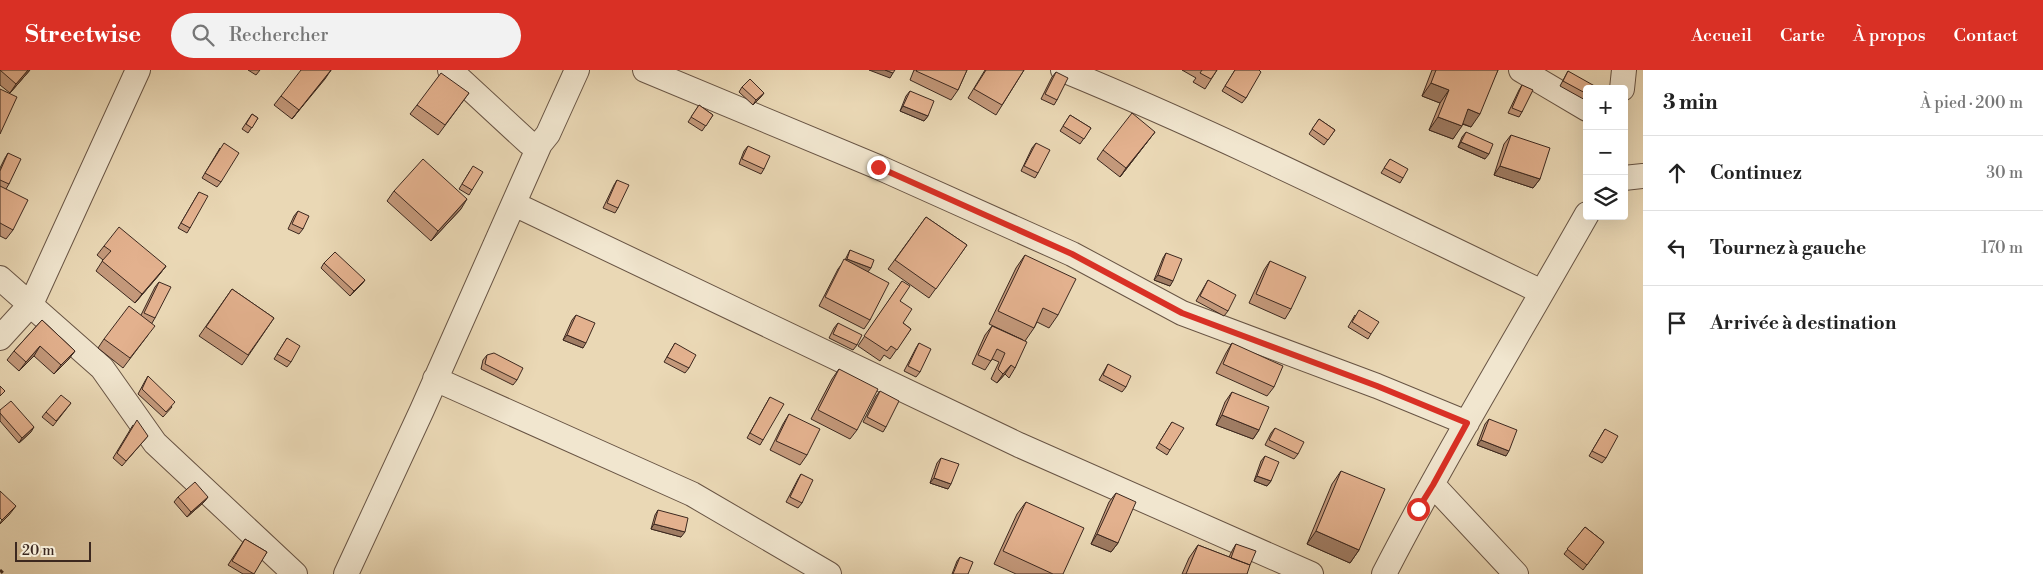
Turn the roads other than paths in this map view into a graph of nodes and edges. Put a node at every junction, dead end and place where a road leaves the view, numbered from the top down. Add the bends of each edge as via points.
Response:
1 (138, 70) edge
2 (450, 70) edge
3 (577, 70) edge
4 (645, 70) edge
5 (1063, 70) edge
6 (1521, 70) edge
7 (1624, 70) edge
8 (1622, 85) edge
9 (1583, 107) edge
10 (540, 144) junction
11 (1643, 176) edge
12 (1628, 178) edge
13 (514, 204) junction
14 (1584, 220) edge
15 (0, 278) edge
16 (1542, 292) junction
17 (31, 304) junction
18 (0, 338) edge
19 (435, 379) junction
20 (1467, 423) junction
21 (1433, 485) junction
22 (294, 574) edge
23 (346, 574) edge
24 (829, 574) edge
25 (1311, 574) edge
26 (1384, 574) edge
27 (1516, 574) edge

1 - 17 street
2 - 10 street via 529,143
3 - 10 street via 548,134
4 - 20 street via 887,171 1072,254 1182,313
5 - 16 street via 1276,163
6 - 9 street
7 - 8 street
10 - 13 street
11 - 12 street
13 - 19 street
13 - 25 street via 1019,445
14 - 16 street
15 - 17 street
16 - 20 street
17 - 18 street
17 - 22 street via 102,368 155,443
19 - 23 street
19 - 24 street via 692,494
20 - 21 street
21 - 26 street
21 - 27 street

